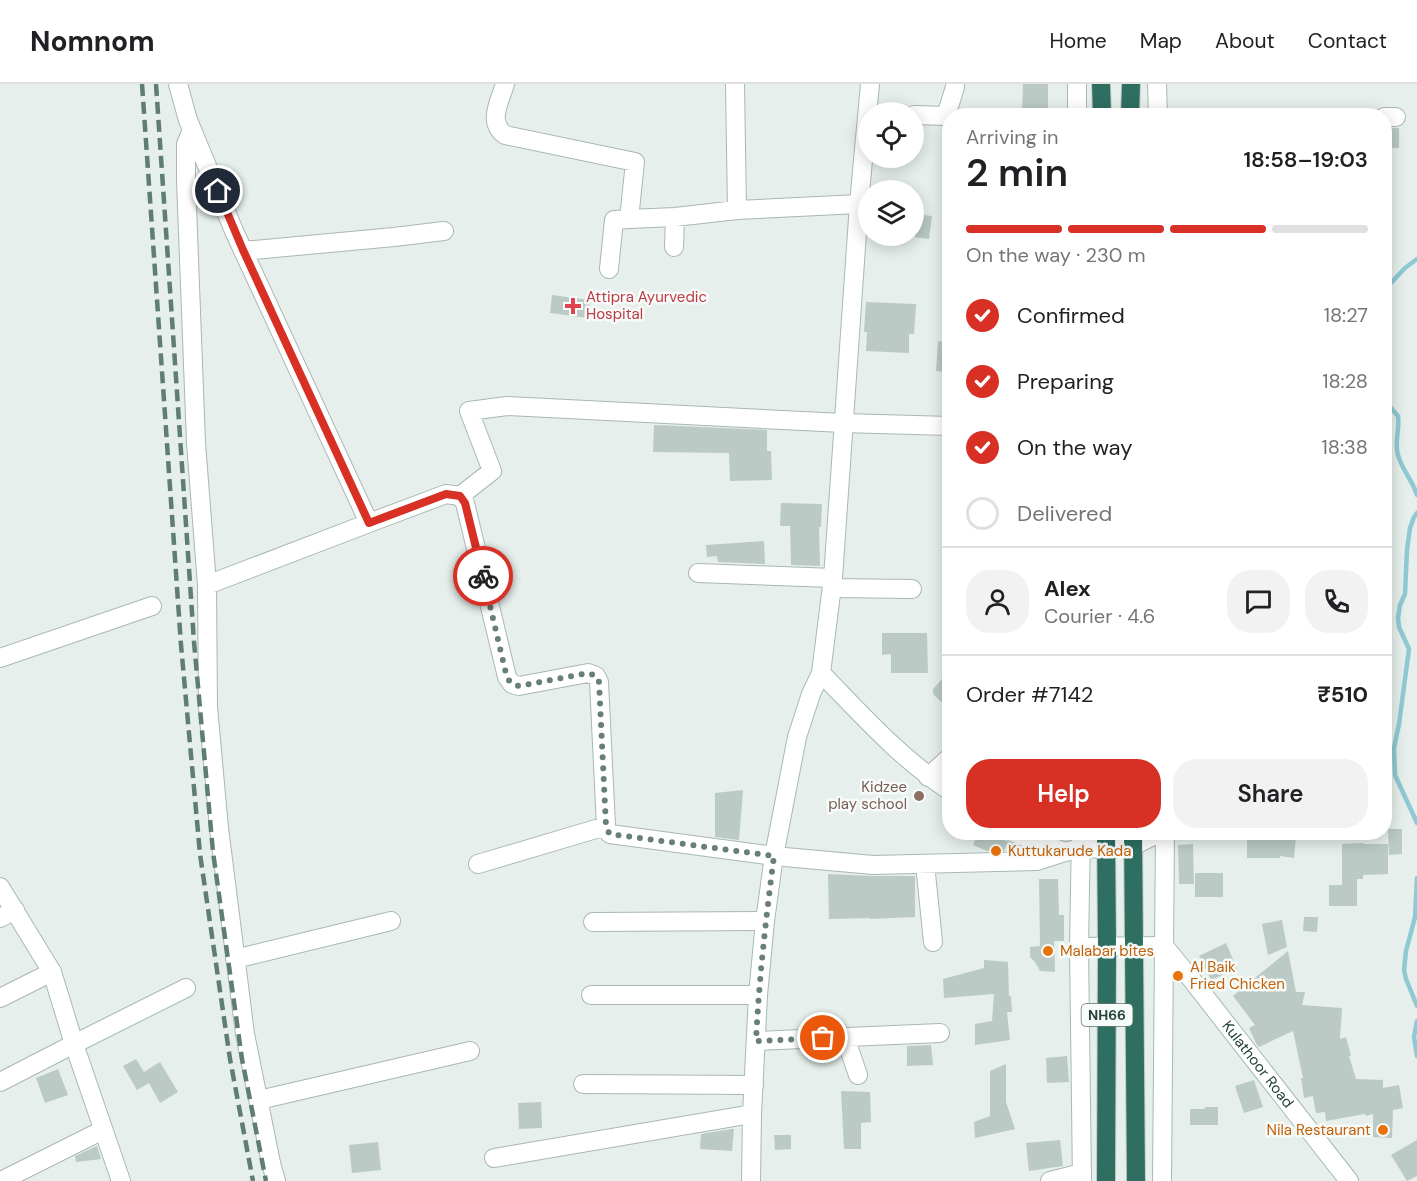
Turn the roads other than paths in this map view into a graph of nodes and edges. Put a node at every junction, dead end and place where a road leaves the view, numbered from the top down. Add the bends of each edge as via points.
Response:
1 (178, 84) edge
2 (505, 84) edge
3 (735, 84) edge
4 (870, 84) edge
5 (1077, 84) edge
6 (1101, 84) edge
7 (1131, 84) edge
8 (1157, 84) edge
9 (955, 87) dead end
10 (869, 102) edge
11 (948, 108) edge
12 (1077, 108) edge
13 (1102, 108) edge
14 (1130, 108) edge
15 (1158, 108) edge
16 (924, 115) edge
17 (942, 116) edge
18 (192, 130) junction
19 (858, 204) edge
20 (737, 210) junction
21 (675, 217) junction
22 (858, 218) edge
23 (629, 219) junction
24 (444, 231) dead end
25 (674, 247) dead end
26 (243, 250) junction
27 (609, 269) dead end
28 (843, 423) junction
29 (942, 426) edge
30 (460, 496) junction
31 (369, 523) junction
32 (698, 573) dead end
33 (832, 583) junction
34 (207, 585) junction
35 (912, 589) dead end
36 (152, 606) dead end
37 (2, 651) edge
38 (821, 673) junction
39 (942, 764) edge
40 (928, 777) junction
41 (942, 786) edge
42 (606, 826) junction
43 (1054, 840) edge
44 (1133, 840) edge
45 (1163, 840) edge
46 (1106, 841) edge
47 (1075, 844) edge
48 (774, 856) junction
49 (478, 864) dead end
50 (925, 864) junction
51 (0, 887) edge
52 (8, 914) edge
53 (391, 921) dead end
54 (765, 921) junction
55 (593, 922) dead end
56 (933, 942) dead end
57 (1135, 946) junction
58 (1164, 946) junction
59 (1079, 947) junction
60 (1107, 947) junction
61 (235, 959) junction
62 (52, 972) junction
63 (186, 988) dead end
64 (591, 995) dead end
65 (758, 995) junction
66 (0, 998) edge
67 (940, 1033) dead end
68 (845, 1037) junction
69 (756, 1041) junction
70 (74, 1044) junction
71 (470, 1051) dead end
72 (858, 1075) dead end
73 (0, 1083) edge
74 (584, 1084) dead end
75 (754, 1085) junction
76 (258, 1100) junction
77 (752, 1114) junction
78 (103, 1130) junction
79 (494, 1158) dead end
80 (1082, 1177) edge
81 (1, 1181) edge
82 (121, 1181) edge
83 (276, 1181) edge
84 (752, 1181) edge
85 (1050, 1181) edge
86 (1106, 1181) edge
87 (1136, 1181) edge
88 (1162, 1181) edge
89 (1349, 1181) edge

1 - 18 street
2 - 23 street via 496,124 505,135 635,162
3 - 20 street
4 - 10 street
5 - 12 street
6 - 13 highway
7 - 14 highway
8 - 15 street
9 - 11 street
16 - 17 street
18 - 26 street
18 - 34 street via 186,144 186,180 196,443
19 - 20 street
20 - 21 street
21 - 23 street
21 - 25 street
22 - 28 street
23 - 27 street via 614,220
24 - 26 street
26 - 31 street
28 - 29 street
28 - 30 street via 507,406 469,411 492,471
28 - 33 street
30 - 31 street via 446,494
30 - 42 street via 465,503 507,678 519,686 588,673 599,682
31 - 34 street
32 - 33 street
33 - 35 street
33 - 38 street
34 - 61 street via 208,707
36 - 37 street
38 - 40 street
38 - 48 street via 797,737
39 - 40 street
40 - 41 street
42 - 48 street via 615,835
42 - 49 street
43 - 47 street
44 - 57 highway, NH66
45 - 58 street
46 - 47 street
46 - 60 highway, NH66
47 - 50 street via 1037,861
47 - 59 street
48 - 50 street via 873,865
48 - 54 street
50 - 56 street
51 - 52 street
52 - 62 street
53 - 61 street
54 - 55 street
54 - 65 street
57 - 58 street
57 - 60 street
57 - 87 highway, NH66
58 - 88 street
58 - 89 street, Kulathoor Road
59 - 60 street
59 - 80 street
60 - 86 highway, NH66
61 - 76 street
62 - 66 street
62 - 70 street
63 - 70 street
64 - 65 street
65 - 69 street
67 - 68 street
68 - 69 street
68 - 72 street
69 - 75 street
70 - 73 street
70 - 78 street
71 - 76 street
74 - 75 street
75 - 77 street
76 - 83 street
77 - 79 street
77 - 84 street
78 - 81 street
78 - 82 street
80 - 85 street

